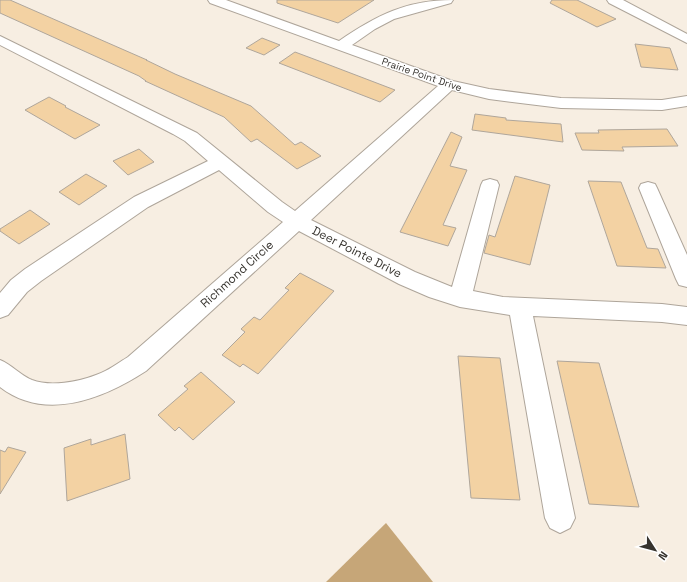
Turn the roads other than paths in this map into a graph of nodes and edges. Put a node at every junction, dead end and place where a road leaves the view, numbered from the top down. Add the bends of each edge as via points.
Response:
1 (214, 0) edge
2 (446, 0) edge
3 (613, 0) edge
4 (687, 39) edge
5 (0, 40) edge
6 (342, 46) junction
7 (449, 85) junction
8 (687, 101) edge
9 (220, 162) junction
10 (490, 186) dead end
11 (648, 188) dead end
12 (296, 221) junction
13 (687, 279) edge
14 (460, 298) junction
15 (520, 307) junction
16 (0, 310) edge
17 (687, 316) edge
18 (0, 371) edge
19 (560, 518) dead end

1 - 6 street, Prairie Point Drive
2 - 6 street via 391,16
3 - 4 street
5 - 9 street, Deer Pointe Drive via 179,130
6 - 7 street, Prairie Point Drive
7 - 8 street, Prairie Point Drive via 489,94 561,103 656,105
7 - 12 street, Richmond Circle
9 - 12 street, Deer Pointe Drive
9 - 16 street via 140,202 33,275 19,286
10 - 14 street
11 - 13 street
12 - 14 street, Deer Pointe Drive via 407,278
12 - 18 street, Richmond Circle via 137,364 112,380 82,391 55,393 32,391 12,382
14 - 15 street, Deer Pointe Drive
15 - 17 street, Deer Pointe Drive
15 - 19 street

